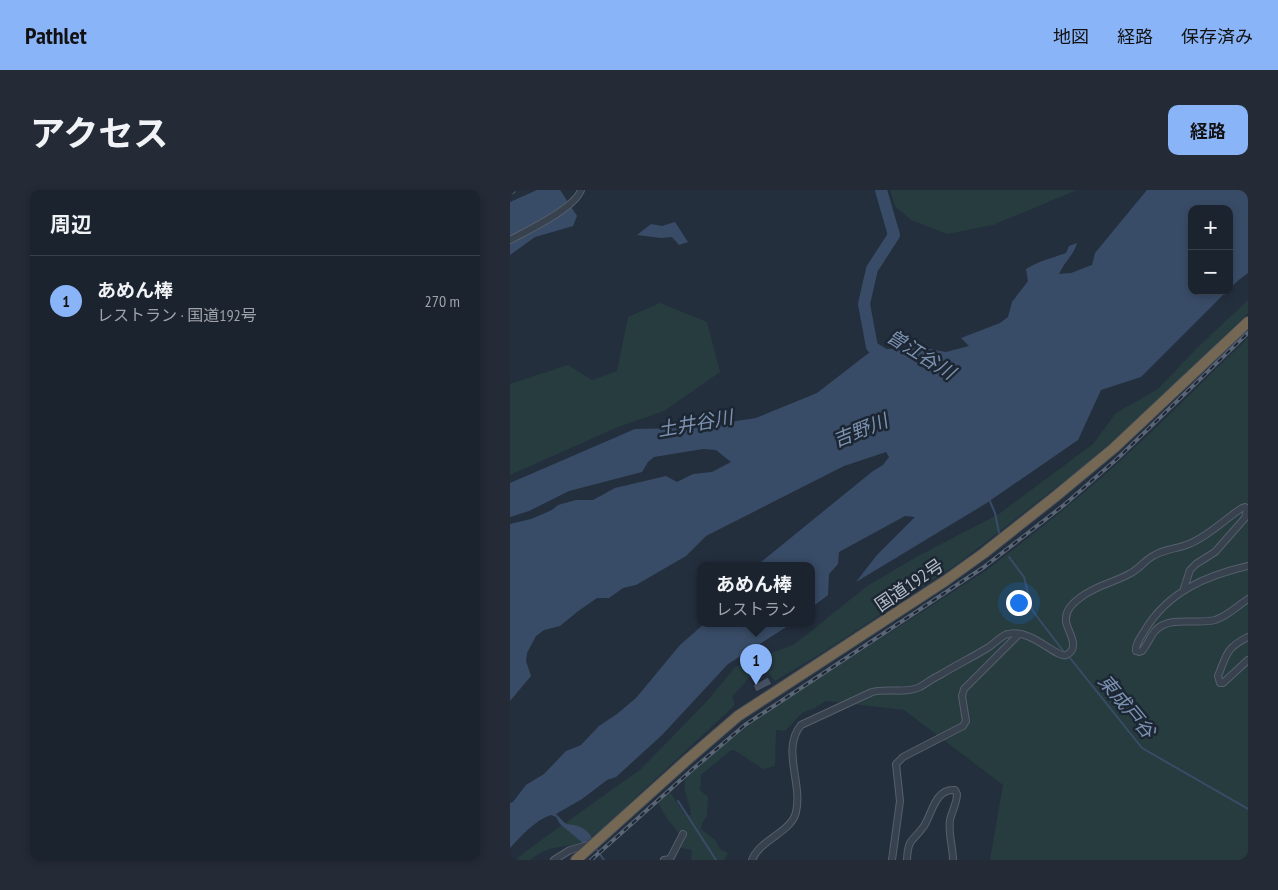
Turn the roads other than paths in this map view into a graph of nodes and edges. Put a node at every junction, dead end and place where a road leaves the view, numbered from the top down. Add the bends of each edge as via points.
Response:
1 (581, 190) edge
2 (510, 240) edge
3 (1248, 322) edge
4 (1248, 566) edge
5 (1184, 588) junction
6 (1248, 599) edge
7 (1019, 634) junction
8 (1248, 637) edge
9 (1248, 660) edge
10 (683, 834) dead end
11 (595, 843) junction
12 (554, 860) edge
13 (576, 860) edge
14 (664, 860) edge
15 (752, 860) edge
16 (892, 860) edge
17 (907, 860) edge
18 (953, 860) edge

1 - 2 street via 562,210
3 - 11 highway, 国道192号 via 1114,448 1056,496 945,581 738,716
4 - 5 street
5 - 6 street via 1155,615 1138,641 1136,651 1142,651 1163,625 1217,620
5 - 7 street via 1190,570 1215,552 1245,518 1245,507 1194,542 1152,556 1135,571 1080,597 1066,615 1073,642 1069,654 1059,655 1039,640
7 - 15 street via 1008,634 918,688 872,692 801,725 793,744 798,803 796,816 756,852
7 - 16 street via 964,689 966,721 963,726 903,757 896,764 900,801
8 - 9 street via 1229,649 1218,676 1220,683 1227,681
10 - 14 street via 670,859
11 - 12 street via 570,850
11 - 13 highway, 国道192号
17 - 18 street via 910,842 923,827 937,800 944,793 955,790 957,794 950,820

